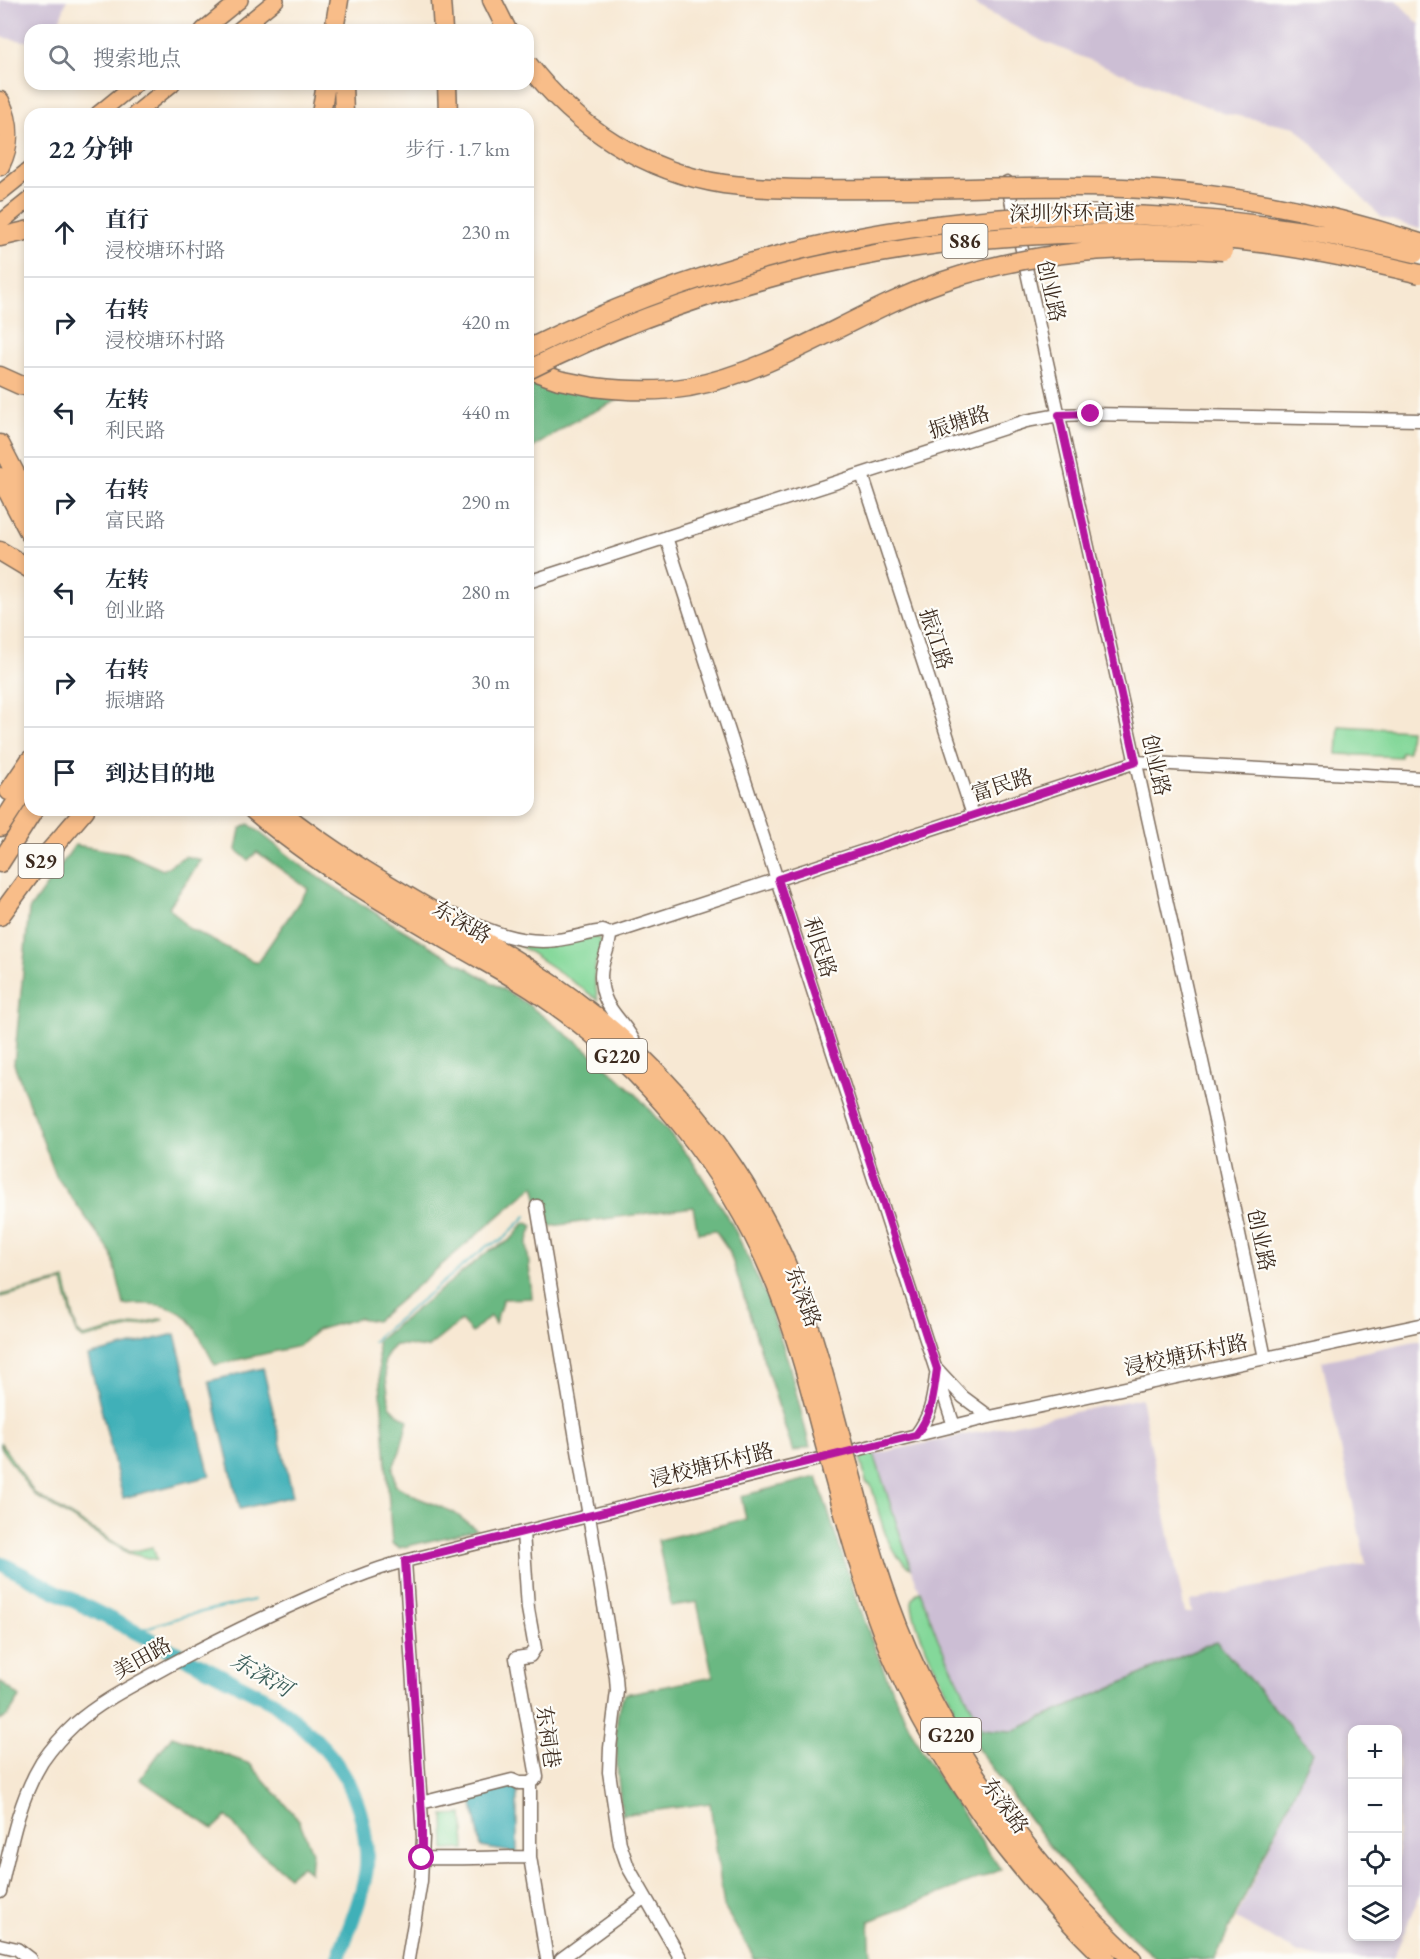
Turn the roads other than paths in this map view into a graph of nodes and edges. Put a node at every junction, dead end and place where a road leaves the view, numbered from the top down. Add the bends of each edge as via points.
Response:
1 (240, 0) edge
2 (276, 0) edge
3 (339, 0) edge
4 (350, 0) edge
5 (441, 0) edge
6 (492, 0) edge
7 (210, 24) edge
8 (246, 24) edge
9 (335, 24) edge
10 (347, 24) edge
11 (443, 24) edge
12 (504, 24) edge
13 (534, 71) edge
14 (128, 90) edge
15 (165, 90) edge
16 (325, 90) edge
17 (343, 90) edge
18 (447, 90) edge
19 (0, 102) edge
20 (105, 108) edge
21 (142, 108) edge
22 (322, 108) edge
23 (344, 108) edge
24 (448, 108) edge
25 (0, 166) edge
26 (24, 174) edge
27 (1007, 182) dead end
28 (0, 193) edge
29 (24, 204) edge
30 (0, 223) edge
31 (24, 231) edge
32 (0, 237) edge
33 (1420, 243) edge
34 (1420, 254) edge
35 (1412, 272) edge
36 (534, 346) edge
37 (534, 367) edge
38 (534, 372) edge
39 (0, 376) edge
40 (24, 385) edge
41 (1059, 415) junction
42 (1420, 420) edge
43 (0, 444) edge
44 (862, 474) junction
45 (0, 477) edge
46 (24, 490) edge
47 (24, 523) edge
48 (666, 537) junction
49 (0, 551) edge
50 (24, 565) edge
51 (534, 580) edge
52 (1136, 762) junction
53 (24, 769) edge
54 (1420, 778) edge
55 (24, 790) edge
56 (0, 805) edge
57 (973, 815) junction
58 (30, 816) edge
59 (80, 816) edge
60 (261, 816) edge
61 (287, 816) edge
62 (0, 827) edge
63 (0, 863) edge
64 (778, 879) junction
65 (430, 909) junction
66 (0, 916) edge
67 (610, 934) junction
68 (640, 1054) junction
69 (537, 1206) dead end
70 (1420, 1325) edge
71 (1265, 1358) junction
72 (937, 1369) junction
73 (990, 1417) junction
74 (954, 1426) junction
75 (916, 1435) junction
76 (831, 1436) junction
77 (840, 1469) junction
78 (589, 1516) junction
79 (523, 1532) junction
80 (405, 1561) junction
81 (530, 1783) junction
82 (421, 1803) junction
83 (530, 1857) junction
84 (422, 1858) junction
85 (0, 1892) edge
86 (645, 1897) junction
87 (0, 1945) edge
88 (30, 1959) edge
89 (408, 1959) edge
90 (547, 1959) edge
91 (561, 1959) edge
92 (681, 1959) edge
93 (1106, 1959) edge
94 (1132, 1959) edge

1 - 7 main road
2 - 8 main road
3 - 9 highway
4 - 10 highway
5 - 11 highway
6 - 12 highway
13 - 33 highway, bridge via 562,104 601,135 654,163 711,181 781,188 1173,191 1290,208
14 - 20 main road
15 - 21 main road
16 - 22 highway
17 - 23 highway
18 - 24 highway
19 - 25 highway via 9,128 8,146
26 - 28 main road
27 - 41 street, 创业路
29 - 30 main road
31 - 32 highway
34 - 36 highway, 深圳外环高速 / S86, bridge via 1217,219 1102,214 984,219 858,237 754,261 644,297
35 - 37 highway, 深圳外环高速 / S86, bridge via 1272,245 1166,235 1048,234 949,242 832,262 735,286 632,323
35 - 38 highway, bridge via 1184,249 1118,248 1052,254 988,267 939,283 719,380 634,391 594,387
39 - 40 highway
41 - 42 street, 振塘路
41 - 44 street, 振塘路 via 1026,421
41 - 52 street, 创业路
43 - 46 highway
44 - 48 street, 振塘路
44 - 57 street, 振江路
45 - 47 highway
48 - 51 street, 振塘路
48 - 64 street, 利民路
49 - 50 highway
52 - 54 street, 富民路
52 - 57 street, 富民路
52 - 71 street, 创业路
53 - 56 highway
55 - 62 highway
57 - 64 street, 富民路
58 - 63 highway
59 - 66 highway, S29
60 - 76 highway, 东深路 / G220 via 335,871 558,1008 603,1044 652,1092 703,1153 754,1237 777,1288
61 - 65 highway, 东深路 / G220
64 - 67 street, 富民路
64 - 72 street, 利民路
65 - 67 street, 富民路 via 522,939 557,940 603,931
65 - 68 highway, 东深路 / G220 via 548,980
67 - 68 street via 601,972 602,988 611,1012 634,1040
68 - 76 highway, 东深路 / G220 via 716,1143 769,1229 816,1345
69 - 78 street
70 - 71 street, 浸校塘环村路
71 - 73 street, 浸校塘环村路
72 - 73 street, 利民路 via 963,1397
72 - 74 street, 利民路
72 - 75 street, 利民路 via 930,1412
73 - 74 street, 浸校塘环村路
74 - 75 street, 浸校塘环村路
75 - 78 street, 浸校塘环村路
76 - 77 highway, 东深路 / G220, bridge
77 - 93 highway, 东深路 / G220 via 853,1545 877,1619 926,1725 1013,1856
77 - 94 highway, 东深路 / G220 via 893,1613 945,1725 981,1783 1028,1846 1078,1906
78 - 79 street, 浸校塘环村路
78 - 86 street via 617,1690 610,1748 612,1797 623,1856
79 - 80 street, 浸校塘环村路
79 - 81 street, 东祠巷 via 535,1648 530,1656 516,1658 537,1777
80 - 82 street
80 - 85 street, 美田路 via 341,1583 219,1638 94,1709 74,1725 42,1762 21,1807
81 - 82 street via 512,1780
81 - 83 street, 东祠巷
82 - 84 street
83 - 84 street
83 - 90 street, 东祠巷
84 - 89 street
86 - 91 street
86 - 92 street
87 - 88 street via 17,1949

